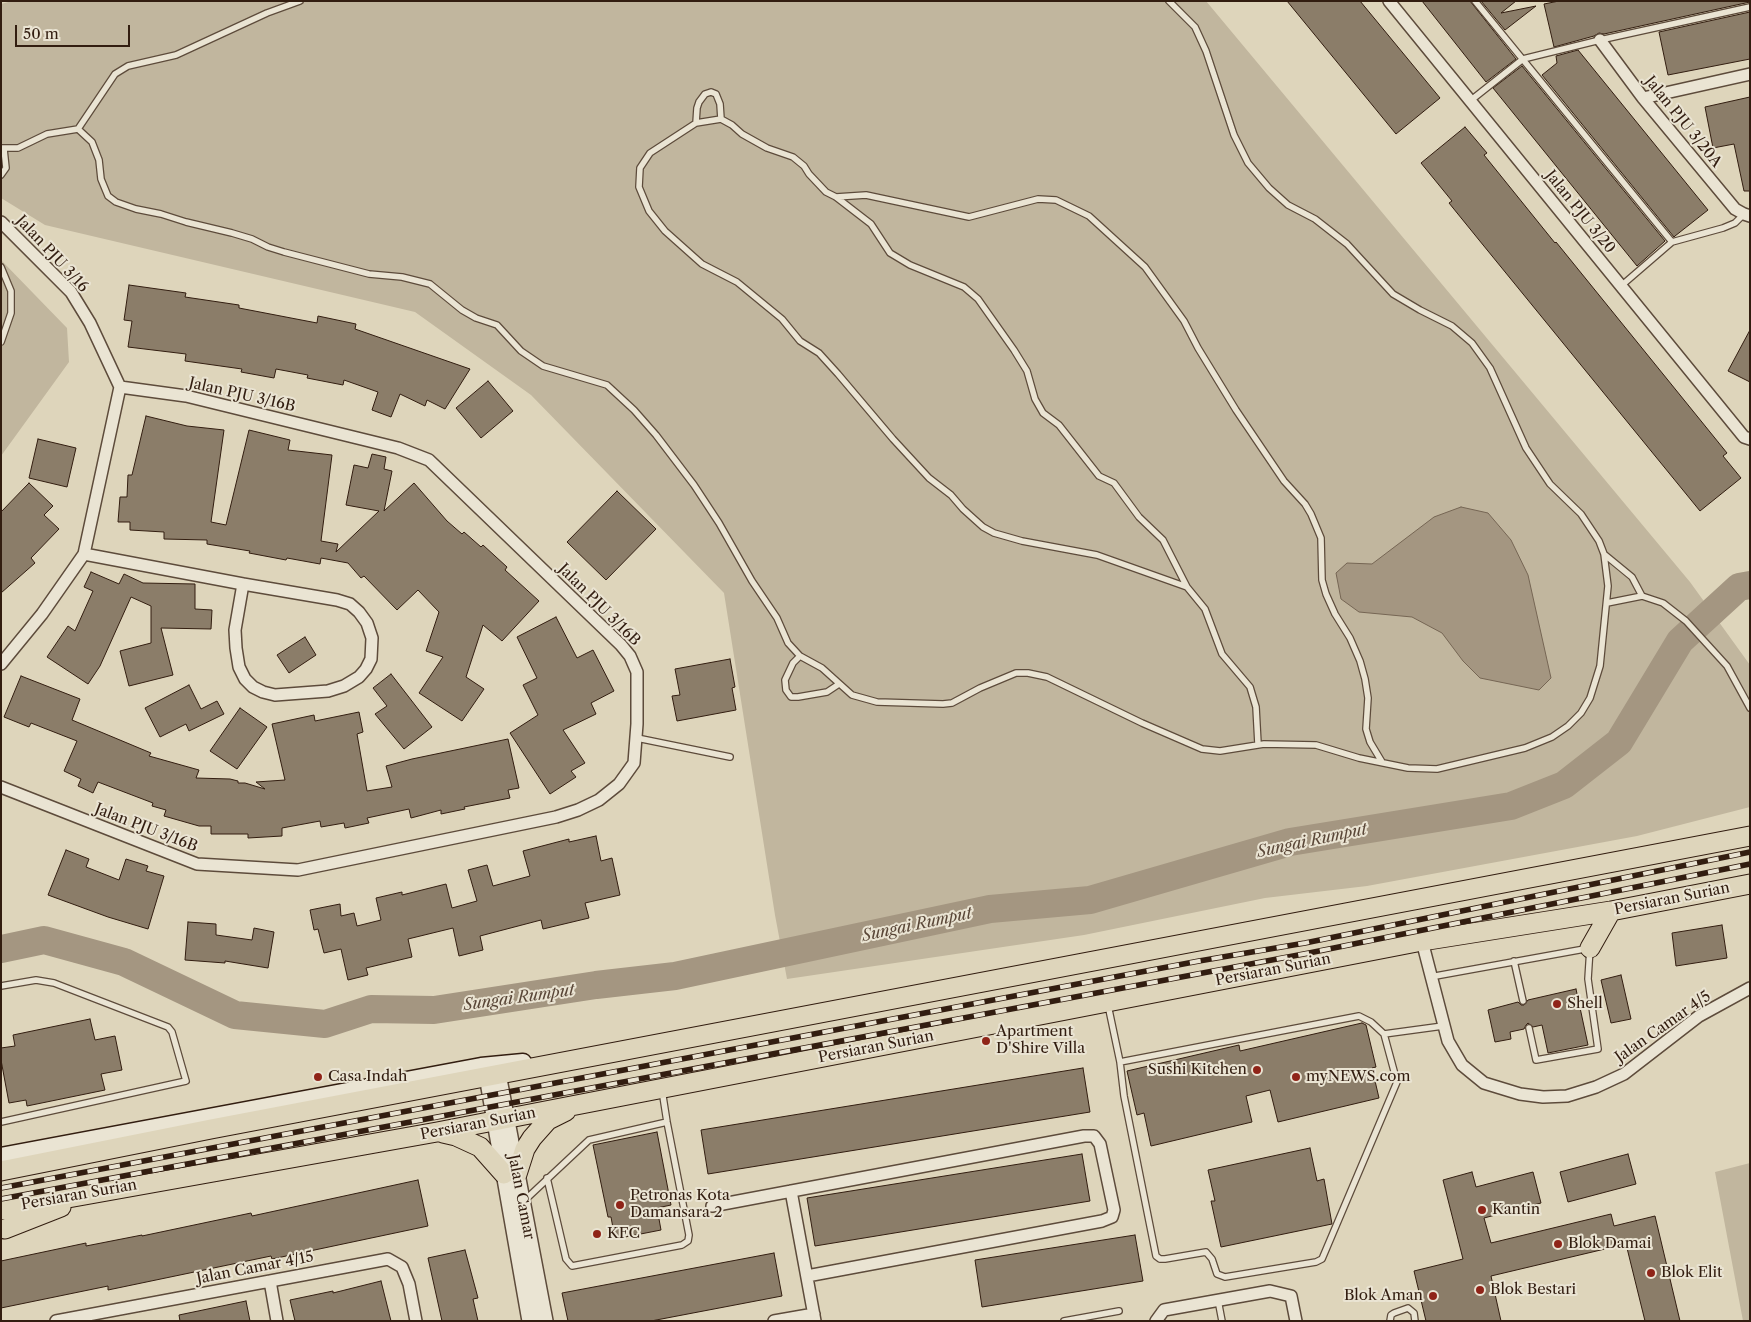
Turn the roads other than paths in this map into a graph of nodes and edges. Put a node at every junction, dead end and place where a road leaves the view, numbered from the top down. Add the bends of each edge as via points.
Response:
1 (300, 1) edge
2 (1169, 1) edge
3 (1389, 1) edge
4 (1475, 1) edge
5 (1750, 7) edge
6 (1600, 40) junction
7 (1523, 59) junction
8 (1750, 74) edge
9 (1643, 98) junction
10 (1470, 101) junction
11 (721, 119) junction
12 (696, 123) junction
13 (78, 129) junction
14 (3, 149) edge
15 (1, 175) edge
16 (836, 198) junction
17 (1747, 215) edge
18 (1, 222) edge
19 (1672, 242) junction
20 (1, 268) edge
21 (1621, 286) junction
22 (1, 342) edge
23 (120, 387) junction
24 (1750, 439) edge
25 (84, 554) junction
26 (1604, 554) junction
27 (243, 584) junction
28 (1186, 587) junction
29 (1642, 596) junction
30 (1607, 603) junction
31 (800, 656) junction
32 (1, 664) edge
33 (839, 684) junction
34 (1750, 708) edge
35 (636, 738) junction
36 (1258, 744) junction
37 (730, 757) dead end
38 (1382, 762) junction
39 (1, 787) edge
40 (1750, 836) edge
41 (1750, 884) edge
42 (1611, 911) junction
43 (1422, 941) junction
44 (1590, 948) junction
45 (1514, 962) junction
46 (1430, 977) junction
47 (1, 986) edge
48 (1750, 988) edge
49 (1523, 1001) dead end
50 (1107, 1002) junction
51 (1443, 1026) junction
52 (1529, 1028) dead end
53 (1384, 1034) junction
54 (608, 1053) junction
55 (1120, 1062) junction
56 (493, 1075) junction
57 (662, 1088) junction
58 (578, 1104) junction
59 (501, 1119) junction
60 (1, 1122) edge
61 (667, 1122) junction
62 (437, 1132) junction
63 (1, 1156) edge
64 (1, 1171) edge
65 (511, 1174) junction
66 (547, 1178) junction
67 (107, 1190) junction
68 (791, 1191) junction
69 (522, 1202) junction
70 (712, 1206) dead end
71 (1, 1210) edge
72 (3, 1229) edge
73 (807, 1276) junction
74 (270, 1281) junction
75 (1218, 1300) junction
76 (1118, 1311) dead end
77 (814, 1317) edge
78 (56, 1321) edge
79 (277, 1321) edge
80 (416, 1321) edge
81 (530, 1321) edge
82 (545, 1321) edge
83 (774, 1321) edge
84 (1064, 1321) edge
85 (1156, 1321) edge
86 (1222, 1321) edge
87 (1296, 1321) edge
88 (1390, 1321) edge
89 (1416, 1321) edge

1 - 13 lane via 176,55 128,66 115,74
2 - 26 lane via 1195,27 1234,135 1248,163 1288,205 1315,219 1347,244 1393,294 1452,326 1472,343 1490,368 1526,448 1550,484 1581,514
3 - 10 street, Jalan PJU 3/20
4 - 7 lane
5 - 6 lane
6 - 7 lane
6 - 9 street, Jalan PJU 3/20A
7 - 10 lane
7 - 19 lane
8 - 9 street
9 - 17 street, Jalan PJU 3/20A via 1736,209
10 - 21 street, Jalan PJU 3/20
11 - 12 lane
11 - 12 lane via 720,104 716,94 711,92 699,102
11 - 16 lane via 767,148 794,156 826,192
12 - 28 lane via 650,153 640,168 639,187 649,210 665,231 702,264 737,282 782,319 800,341 819,353 929,478 982,527 1022,540 1097,555
13 - 14 lane via 47,134 18,148
13 - 31 lane via 92,142 99,160 101,179 108,196 116,202 136,210 232,233 284,252 369,274 430,284 462,310 497,325 521,351 543,366 607,385 634,410 681,467 720,523 788,643
14 - 15 lane via 6,168
16 - 28 lane via 871,224 890,253 910,265 964,287 978,299 1027,372 1043,413 1059,425 1099,476 1114,483 1139,517 1163,540
16 - 38 lane via 866,195 969,217 1038,199 1056,200 1089,216 1145,267 1184,321 1236,410 1284,481 1311,514 1321,538 1322,580 1326,594 1360,661 1368,698 1366,729
17 - 19 lane via 1723,228
18 - 23 street, Jalan PJU 3/16 via 70,292 90,323
19 - 21 lane
20 - 22 lane via 11,291 11,313
21 - 24 street, Jalan PJU 3/20 via 1744,437
23 - 25 street
23 - 35 street, Jalan PJU 3/16B via 195,399 398,448 429,460 630,656 637,672
25 - 27 street
25 - 32 street via 42,614
26 - 29 lane via 1632,577
26 - 30 lane
27 - 27 street via 350,604 368,623 372,638 371,659 366,669 344,686 328,690 275,695 253,687 239,667 236,648 235,630
28 - 36 lane via 1205,609 1222,654 1250,687 1256,707
29 - 30 lane
29 - 34 lane via 1663,603 1686,621 1727,666
30 - 38 lane via 1600,666 1590,698 1568,726 1552,737 1525,748 1437,769 1408,768
31 - 33 lane via 822,668
31 - 33 lane via 793,662 785,680 791,697 827,692
33 - 36 lane via 852,695 876,702 943,704 952,703 1016,673 1028,673 1047,677 1202,749 1220,751
35 - 37 lane
35 - 39 street, Jalan PJU 3/16B via 634,763 619,784 599,800 578,810 298,870 197,864
36 - 38 lane via 1316,746
40 - 54 main road
41 - 42 main road, Persiaran Surian
42 - 43 main road, Persiaran Surian
42 - 44 main road
43 - 46 street, Jalan Camar 4/5
43 - 50 main road, Persiaran Surian
44 - 45 lane
44 - 52 lane via 1588,979 1598,1049 1536,1060
45 - 46 lane
45 - 49 lane
46 - 51 street, Jalan Camar 4/5
47 - 60 lane via 36,980 54,983 168,1027 186,1081
48 - 51 street, Jalan Camar 4/5 via 1698,1016 1624,1074 1567,1096 1520,1094 1484,1083 1462,1065 1448,1042
50 - 55 lane
50 - 57 main road, Persiaran Surian
51 - 53 lane
53 - 55 lane via 1359,1016
53 - 55 lane via 1397,1082 1323,1257 1316,1262 1225,1276 1216,1274 1212,1259 1206,1252 1165,1259 1160,1259 1154,1252
54 - 56 main road
54 - 63 main road via 481,1066
56 - 59 street, Jalan Camar
56 - 64 main road
57 - 58 main road, Persiaran Surian
57 - 61 lane
58 - 59 main road, Persiaran Surian
58 - 65 main road via 548,1120 532,1138
59 - 62 main road, Persiaran Surian
59 - 65 street, Jalan Camar
61 - 66 lane via 589,1140
61 - 66 lane via 689,1234 688,1241 682,1245 572,1266 566,1259
62 - 65 main road via 480,1147
62 - 67 main road, Persiaran Surian
65 - 69 street, Jalan Camar
65 - 81 street, Jalan Camar
66 - 69 lane
67 - 71 main road, Persiaran Surian
67 - 72 main road
68 - 70 street
68 - 73 street
68 - 73 street via 1094,1136 1100,1144 1114,1210 1112,1217 1102,1221
69 - 82 street, Jalan Camar
73 - 77 street
74 - 78 street, Jalan Camar 4/15
74 - 79 street
74 - 80 street, Jalan Camar 4/15 via 388,1259 402,1267 409,1284
75 - 85 street via 1164,1310
75 - 86 lane
75 - 87 street via 1270,1291 1283,1293 1292,1296
76 - 84 lane
77 - 83 street
88 - 89 lane via 1391,1314 1408,1308

